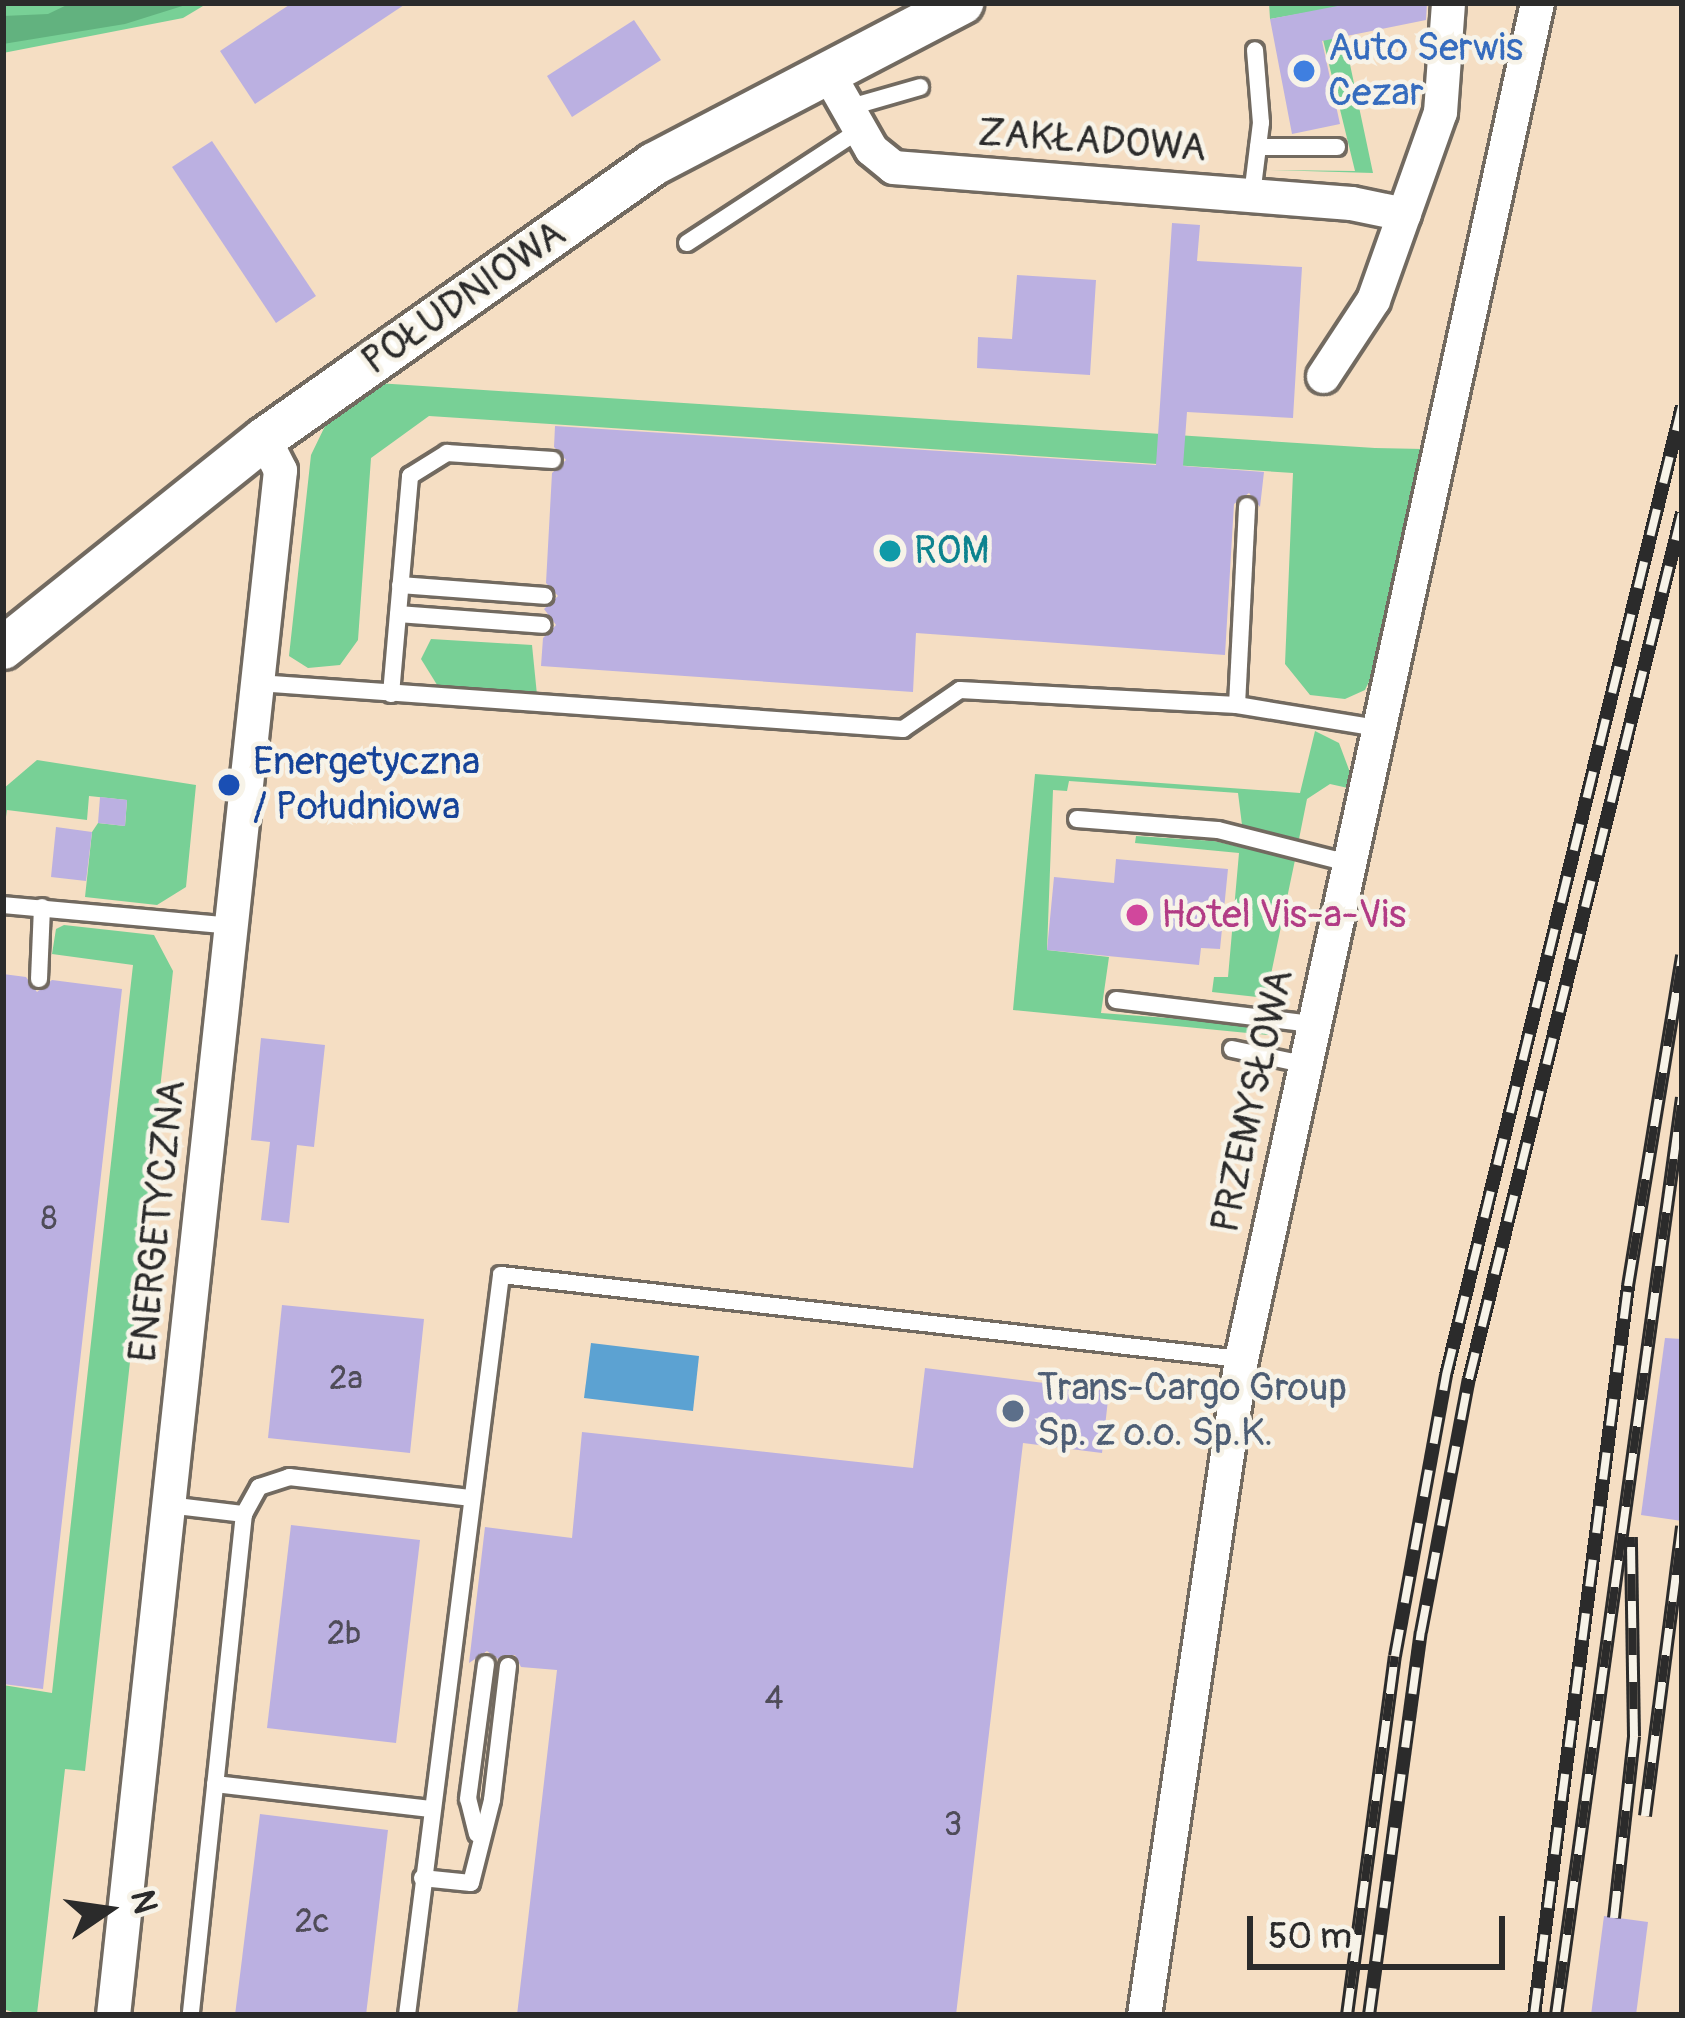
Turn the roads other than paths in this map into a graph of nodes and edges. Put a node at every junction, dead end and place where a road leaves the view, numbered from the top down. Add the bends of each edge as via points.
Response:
1 (962, 3) edge
2 (1448, 3) edge
3 (1537, 3) edge
4 (1255, 50) dead end
5 (826, 70) junction
6 (920, 87) dead end
7 (854, 119) junction
8 (1258, 147) junction
9 (1337, 147) dead end
10 (1252, 195) junction
11 (1404, 214) junction
12 (687, 243) dead end
13 (1323, 376) dead end
14 (264, 439) junction
15 (553, 460) dead end
16 (1246, 506) dead end
17 (400, 585) junction
18 (545, 596) dead end
19 (398, 614) junction
20 (543, 625) dead end
21 (3, 649) edge
22 (258, 683) junction
23 (391, 694) junction
24 (1237, 705) junction
25 (1378, 728) junction
26 (1077, 819) dead end
27 (1348, 863) junction
28 (3, 905) edge
29 (43, 907) junction
30 (233, 926) junction
31 (39, 979) dead end
32 (1116, 1000) dead end
33 (1312, 1024) junction
34 (1232, 1049) dead end
35 (1303, 1064) junction
36 (1241, 1359) junction
37 (470, 1498) junction
38 (168, 1505) junction
39 (244, 1514) junction
40 (486, 1664) dead end
41 (508, 1666) dead end
42 (215, 1784) junction
43 (430, 1809) junction
44 (477, 1835) junction
45 (422, 1878) junction
46 (191, 2012) dead end
47 (112, 2015) edge
48 (406, 2015) edge
49 (1144, 2015) edge

1 - 5 street, POŁUDNIOWA
2 - 11 street via 1440,112
3 - 25 street, PRZEMYSŁOWA
4 - 8 lane
5 - 7 street, ZAKŁADOWA
5 - 14 street, POŁUDNIOWA via 654,164
6 - 7 lane
7 - 10 street, ZAKŁADOWA via 893,167
7 - 12 lane
8 - 9 lane
8 - 10 lane
10 - 11 street, ZAKŁADOWA
11 - 13 street via 1373,300
14 - 21 street, POŁUDNIOWA
14 - 22 street, ENERGETYCZNA via 280,470
15 - 17 lane via 447,453 410,476
16 - 24 lane
17 - 18 lane
17 - 19 lane
19 - 20 lane
19 - 23 lane
22 - 23 lane
22 - 30 street, ENERGETYCZNA
23 - 24 lane via 903,729 959,690
24 - 25 lane
25 - 27 street, PRZEMYSŁOWA
26 - 27 lane via 1218,830
27 - 33 street, PRZEMYSŁOWA
28 - 29 lane
29 - 30 lane
29 - 31 lane
30 - 38 street, ENERGETYCZNA
32 - 33 lane
33 - 35 street, PRZEMYSŁOWA
34 - 35 lane
35 - 36 street, PRZEMYSŁOWA
36 - 37 lane via 501,1275
36 - 49 street, PRZEMYSŁOWA
37 - 39 lane via 289,1477 259,1487
37 - 43 lane
38 - 39 lane
38 - 47 street, ENERGETYCZNA
39 - 42 lane
40 - 44 lane via 468,1799
41 - 44 lane via 492,1800
42 - 43 lane
42 - 46 lane
43 - 45 lane
44 - 45 lane via 471,1883
45 - 48 lane

